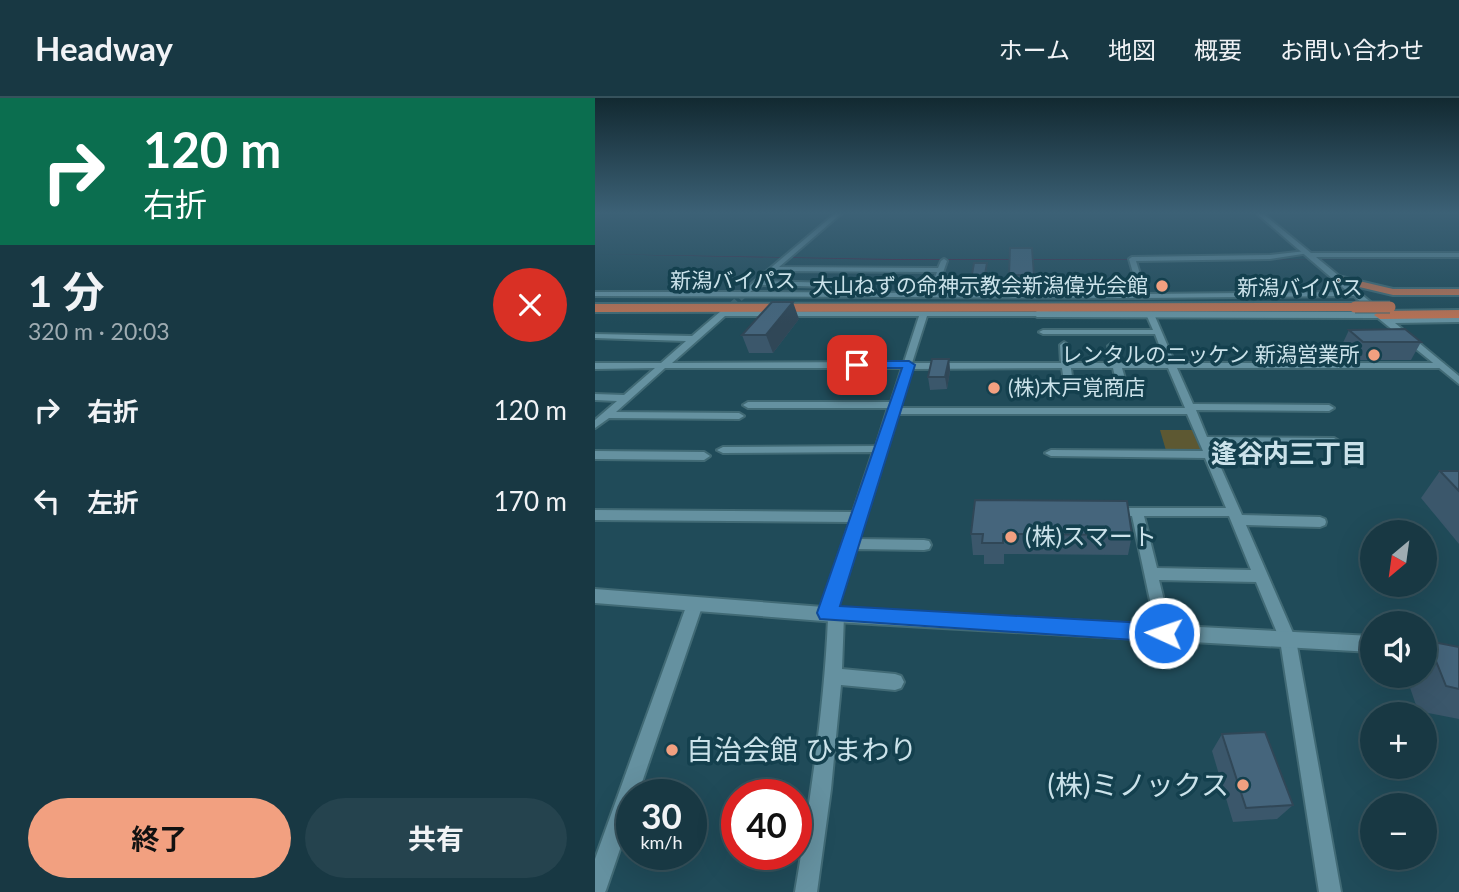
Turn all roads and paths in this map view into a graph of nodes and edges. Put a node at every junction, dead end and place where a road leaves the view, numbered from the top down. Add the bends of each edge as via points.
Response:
1 (797, 249) edge
2 (1302, 249) edge
3 (1308, 254) junction
4 (1459, 255) edge
5 (944, 261) dead end
6 (774, 269) junction
7 (941, 270) junction
8 (1338, 279) junction
9 (757, 283) junction
10 (831, 285) dead end
11 (1393, 292) junction
12 (1459, 292) edge
13 (743, 295) junction
14 (932, 295) junction
15 (1143, 296) junction
16 (595, 298) edge
17 (1459, 299) edge
18 (1352, 300) junction
19 (1459, 307) edge
20 (595, 308) edge
21 (1385, 310) junction
22 (924, 314) junction
23 (1037, 314) joint
24 (1150, 314) junction
25 (1459, 317) edge
26 (1042, 332) dead end
27 (1158, 332) junction
28 (595, 336) edge
29 (695, 339) junction
30 (1064, 345) dead end
31 (1112, 346) dead end
32 (1440, 365) junction
33 (595, 366) edge
34 (664, 366) junction
35 (909, 366) junction
36 (1066, 366) junction
37 (1117, 366) junction
38 (1173, 366) junction
39 (1459, 381) edge
40 (1068, 386) dead end
41 (1122, 386) dead end
42 (595, 397) edge
43 (626, 398) junction
44 (748, 405) dead end
45 (895, 408) junction
46 (1329, 408) dead end
47 (1191, 409) junction
48 (606, 415) junction
49 (739, 416) dead end
50 (595, 425) edge
51 (1204, 440) junction
52 (1334, 441) dead end
53 (723, 450) dead end
54 (881, 450) junction
55 (1051, 453) dead end
56 (595, 455) edge
57 (1210, 455) junction
58 (704, 456) dead end
59 (1097, 511) edge
60 (1137, 512) junction
61 (595, 515) edge
62 (1236, 516) junction
63 (858, 517) junction
64 (1320, 522) dead end
65 (850, 544) junction
66 (924, 545) dead end
67 (1152, 574) junction
68 (1261, 576) junction
69 (595, 596) edge
70 (695, 604) junction
71 (832, 614) junction
72 (1164, 633) junction
73 (1288, 640) junction
74 (1360, 643) edge
75 (835, 676) junction
76 (895, 682) dead end
77 (595, 890) edge
78 (806, 892) edge
79 (1330, 892) edge

1 - 6 street
2 - 3 street
3 - 4 street
3 - 8 street
3 - 15 street via 1132,260
5 - 7 street
6 - 7 street
6 - 9 street
7 - 14 street
8 - 11 highway
8 - 18 street
9 - 10 street
9 - 13 street
11 - 12 highway
11 - 18 highway
13 - 14 street
13 - 16 street
14 - 15 street
15 - 18 street
16 - 18 highway, 新潟バイパス
17 - 21 highway, 新潟バイパス
18 - 20 highway, 新潟バイパス
18 - 21 highway, 新潟バイパス, bridge
19 - 21 highway, 新潟バイパス
21 - 24 street
21 - 25 highway
21 - 32 street
22 - 23 street
22 - 29 street via 723,314
22 - 35 street
23 - 24 street
24 - 27 street
26 - 27 street
27 - 38 street
28 - 29 street
29 - 34 street
30 - 36 street
31 - 37 street
32 - 38 street
32 - 39 street
33 - 34 street
34 - 35 street
34 - 43 street
35 - 36 street
35 - 45 street
36 - 37 street
36 - 40 street
37 - 38 street
37 - 41 street
38 - 47 street
42 - 43 street
43 - 48 street
44 - 45 street
45 - 47 street
45 - 54 street
46 - 47 street
47 - 51 street
48 - 49 street
48 - 50 street
51 - 52 street
51 - 57 street
53 - 54 street
54 - 63 street
55 - 57 street
56 - 58 street
57 - 62 street
59 - 60 street
60 - 62 street
60 - 67 street
61 - 63 street
62 - 64 street
62 - 68 street
63 - 65 street
65 - 66 street
65 - 71 street
67 - 68 street
67 - 72 street
68 - 73 street
69 - 70 street
70 - 71 street
70 - 77 street
71 - 72 street
71 - 75 street
72 - 73 street
73 - 74 street
73 - 79 street
75 - 76 street
75 - 78 street via 825,781

